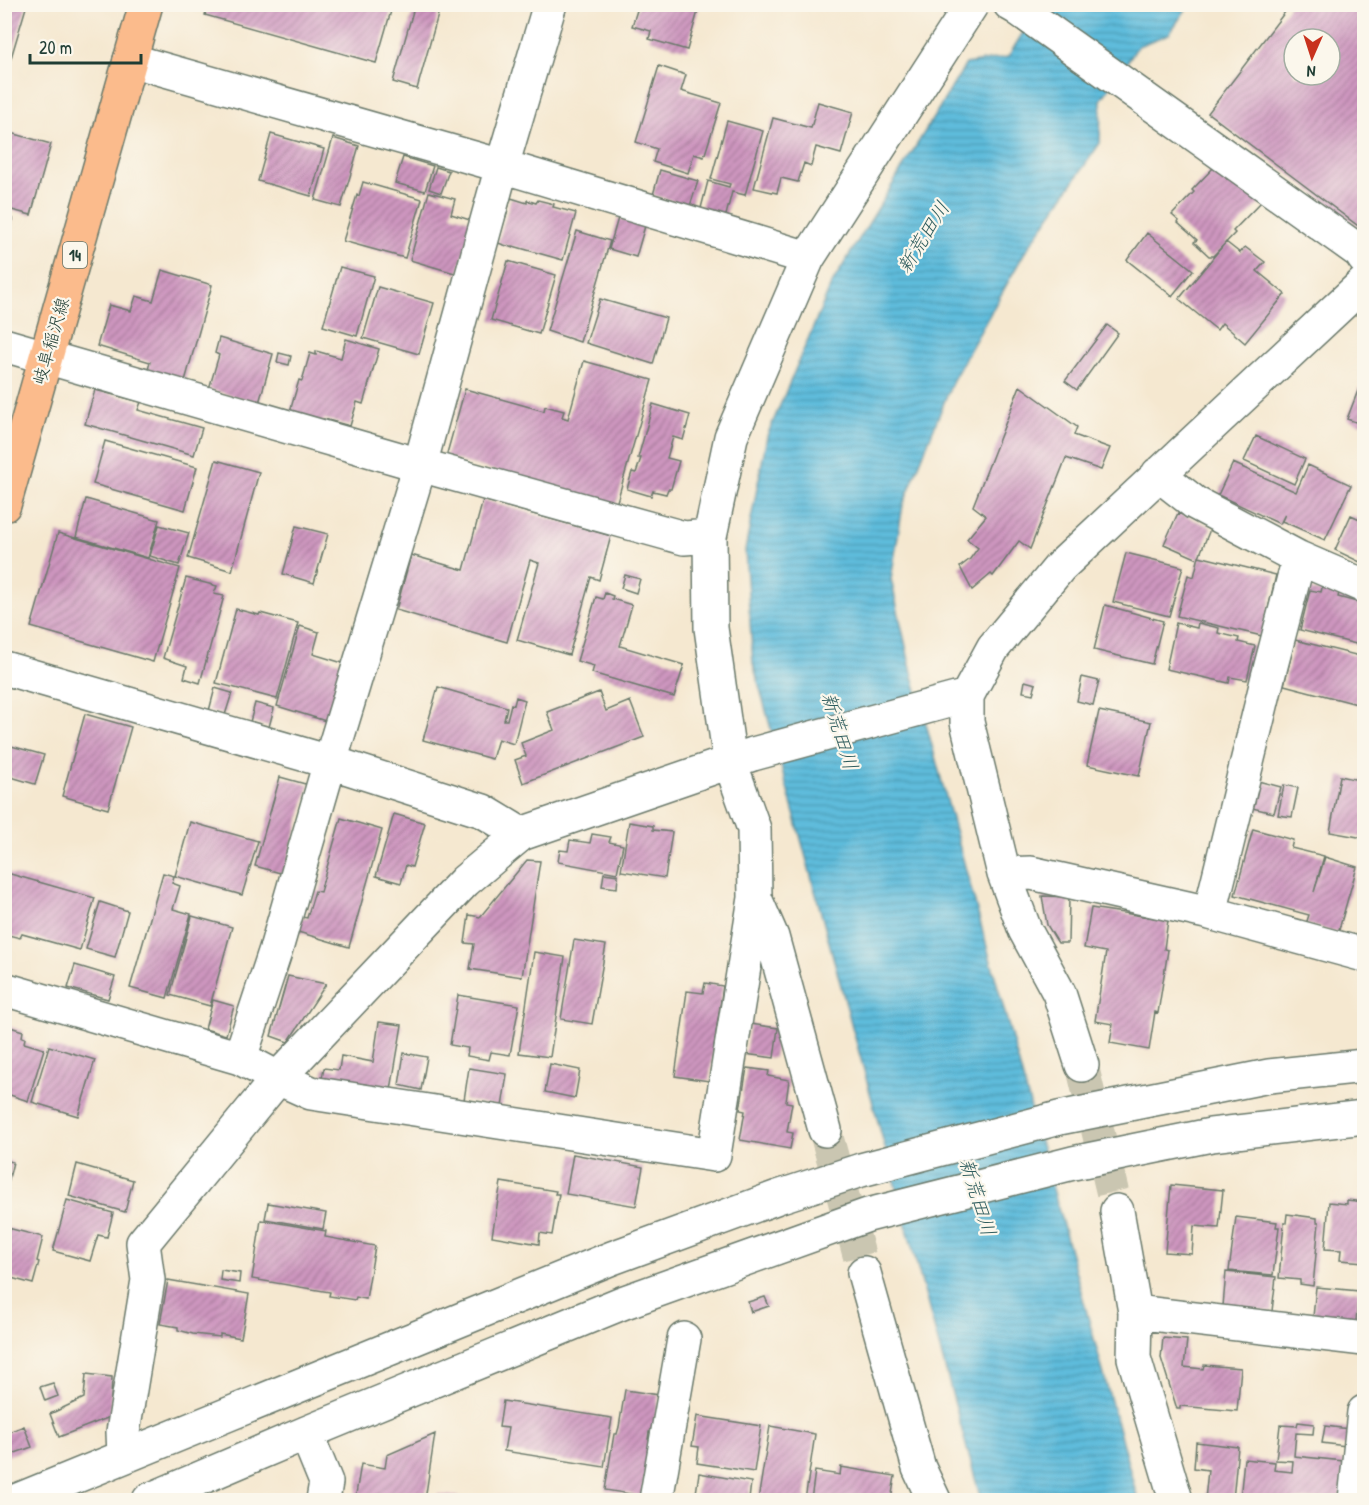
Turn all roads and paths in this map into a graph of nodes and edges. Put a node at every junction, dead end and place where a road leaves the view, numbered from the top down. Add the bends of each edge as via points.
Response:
1 (146, 4) edge
2 (550, 4) edge
3 (972, 4) edge
4 (1014, 6) edge
5 (130, 60) junction
6 (502, 166) junction
7 (808, 258) junction
8 (1365, 258) edge
9 (1365, 283) edge
10 (4, 345) edge
11 (47, 356) junction
12 (420, 465) junction
13 (1158, 474) junction
14 (4, 505) edge
15 (710, 536) junction
16 (1299, 558) junction
17 (1365, 586) edge
18 (4, 668) edge
19 (952, 699) junction
20 (741, 758) junction
21 (330, 762) junction
22 (521, 834) junction
23 (1004, 874) junction
24 (755, 898) junction
25 (1210, 913) junction
26 (1365, 955) edge
27 (4, 989) edge
28 (240, 1058) junction
29 (1082, 1065) tunnel mouth
30 (1365, 1066) edge
31 (278, 1078) junction
32 (1365, 1117) edge
33 (825, 1130) tunnel mouth
34 (1117, 1211) tunnel mouth
35 (864, 1273) tunnel mouth
36 (1135, 1312) junction
37 (684, 1339) dead end
38 (1365, 1339) edge
39 (1365, 1412) edge
40 (306, 1433) junction
41 (124, 1456) junction
42 (18, 1500) edge
43 (149, 1500) edge
44 (323, 1500) edge
45 (657, 1500) edge
46 (934, 1500) edge
47 (1176, 1500) edge
48 (1355, 1500) edge

1 - 5 main road, 岐阜稲沢線 / 14
2 - 6 street
3 - 7 street
4 - 8 street
5 - 6 street
5 - 11 main road, 岐阜稲沢線 / 14
6 - 7 street
6 - 12 street
7 - 15 street via 731,437
9 - 13 street
10 - 11 street
11 - 12 street
11 - 14 main road, 岐阜稲沢線 / 14
12 - 15 street via 684,538
12 - 21 street
13 - 16 street via 1195,503
13 - 19 street via 1060,567
15 - 20 street via 711,628
16 - 17 street
16 - 25 street
18 - 21 street
19 - 20 street
19 - 23 street via 967,722
20 - 22 street
20 - 24 street via 754,829
21 - 22 street via 483,811
21 - 28 street
22 - 31 street via 465,881
23 - 25 street via 1031,873
23 - 29 street via 1025,930 1059,993
24 - 31 street via 714,1155 310,1093
24 - 33 street via 772,937
25 - 26 street
27 - 28 street
28 - 31 street
30 - 41 street via 1269,1076 1059,1118 861,1170 612,1258
31 - 41 street via 143,1243 148,1280 123,1432
32 - 40 street via 1211,1135 1073,1163 868,1215 622,1303
34 - 36 street
35 - 46 street via 919,1468
36 - 38 street
36 - 47 street via 1134,1358
37 - 45 street
39 - 48 street
40 - 43 street
40 - 44 street via 326,1482
41 - 42 street

